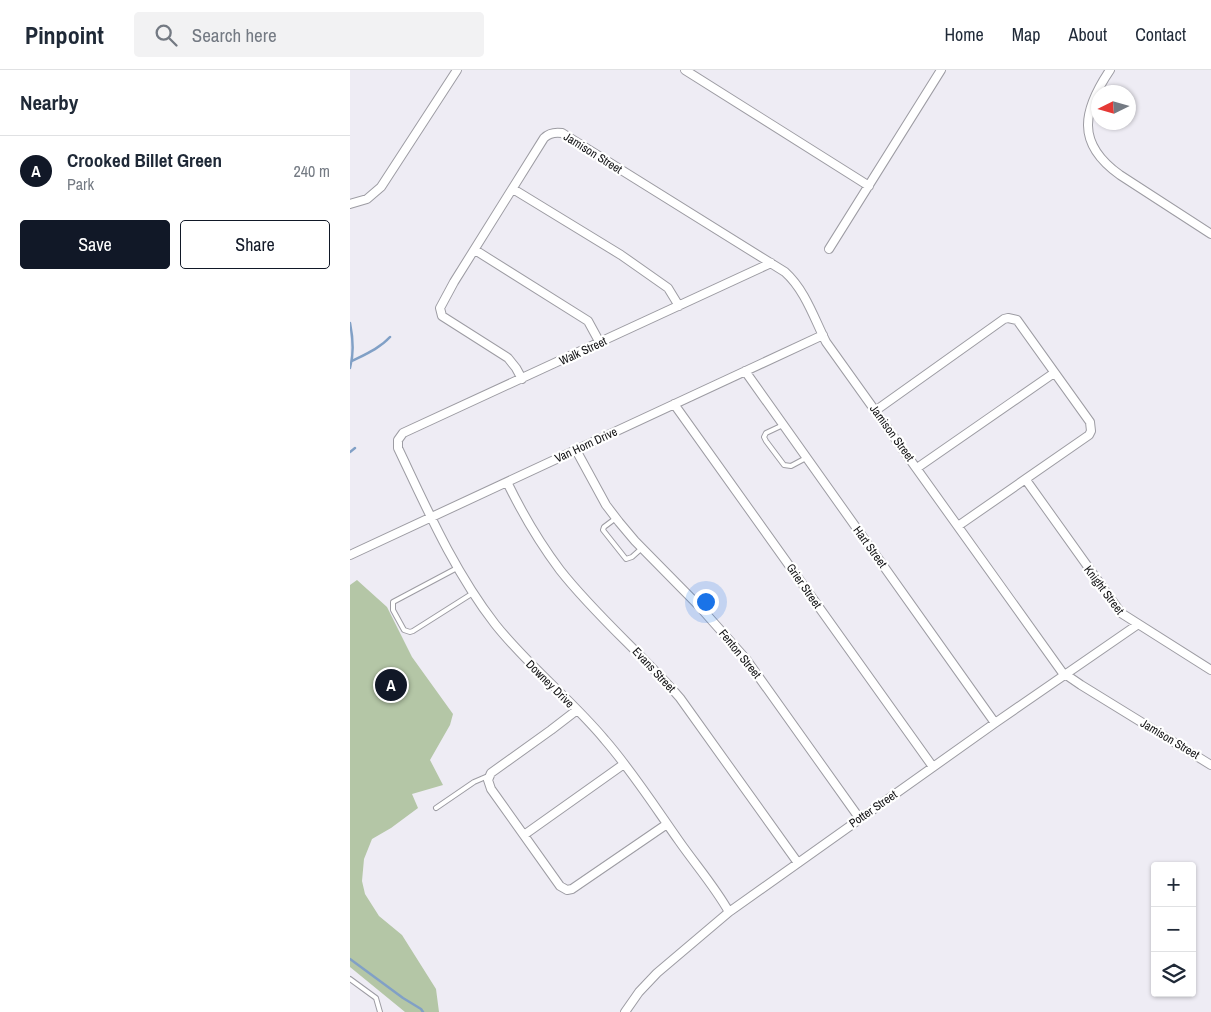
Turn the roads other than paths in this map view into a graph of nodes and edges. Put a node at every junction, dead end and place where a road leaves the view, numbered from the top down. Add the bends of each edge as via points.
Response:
1 (457, 70) edge
2 (685, 70) edge
3 (941, 70) edge
4 (1110, 70) edge
5 (869, 186) junction
6 (513, 189) junction
7 (350, 204) edge
8 (1211, 234) edge
9 (830, 249) dead end
10 (475, 250) junction
11 (771, 263) junction
12 (680, 306) junction
13 (823, 335) junction
14 (600, 343) junction
15 (745, 371) junction
16 (1054, 373) junction
17 (522, 379) junction
18 (674, 404) junction
19 (875, 410) junction
20 (783, 425) junction
21 (398, 440) joint
22 (576, 450) junction
23 (806, 458) junction
24 (916, 468) junction
25 (1026, 480) junction
26 (506, 482) junction
27 (430, 517) junction
28 (616, 518) junction
29 (958, 526) junction
30 (642, 548) junction
31 (350, 555) edge
32 (457, 568) junction
33 (473, 593) junction
34 (1137, 624) junction
35 (1211, 670) edge
36 (1064, 674) junction
37 (576, 710) junction
38 (995, 723) junction
39 (624, 764) junction
40 (1211, 765) edge
41 (934, 767) junction
42 (488, 776) junction
43 (436, 808) dead end
44 (860, 818) junction
45 (667, 824) junction
46 (524, 835) junction
47 (798, 862) junction
48 (728, 912) junction
49 (350, 979) edge
50 (380, 1012) edge
51 (625, 1012) edge

1 - 7 street via 381,187 367,199
2 - 5 street
3 - 5 street
4 - 8 street via 1092,100 1089,112 1090,135 1101,158 1120,175
5 - 9 street
6 - 10 street
6 - 11 street, Jamison Street via 544,138 551,133 562,134
6 - 12 street via 621,255 668,288
10 - 14 street via 581,316
10 - 17 street via 440,308 442,316 508,358
11 - 12 street, Walk Street
11 - 13 street, Jamison Street via 793,278
12 - 14 street, Walk Street
13 - 15 street, Van Horn Drive
13 - 19 street, Jamison Street
14 - 17 street, Walk Street
15 - 18 street, Van Horn Drive
15 - 20 street, Hart Street
16 - 19 street via 1018,320 1004,319
16 - 24 street
16 - 25 street via 1090,422 1091,431
17 - 21 street, Walk Street via 403,433
18 - 22 street, Van Horn Drive
18 - 41 street, Grier Street
19 - 24 street, Jamison Street
20 - 23 street, Hart Street
20 - 23 lane via 766,433 766,441 784,465 791,466
21 - 27 street, Downey Drive via 398,448
22 - 26 street, Van Horn Drive
22 - 28 street, Fenton Street
23 - 38 street, Hart Street
24 - 29 street, Jamison Street
25 - 29 street
25 - 34 street, Knight Street via 1115,606
26 - 27 street, Van Horn Drive
26 - 47 street, Evans Street via 528,523 560,570 680,698
27 - 31 street, Van Horn Drive
27 - 32 street, Downey Drive
28 - 30 street, Fenton Street
28 - 30 lane via 603,530 626,559
29 - 36 street, Jamison Street
30 - 44 street, Fenton Street via 746,659
32 - 33 street, Downey Drive
32 - 33 lane via 393,602 393,610 404,630 413,631
33 - 37 street, Downey Drive via 511,642
34 - 35 street, Knight Street
34 - 36 street, Potter Street
36 - 38 street, Potter Street
36 - 40 street, Jamison Street
37 - 39 street, Downey Drive
37 - 42 street
38 - 41 street, Potter Street
39 - 45 street, Downey Drive
39 - 46 street
41 - 44 street, Potter Street
42 - 43 lane
42 - 46 street via 490,789
44 - 47 street, Potter Street
45 - 46 street via 566,890
45 - 48 street, Downey Drive
47 - 48 street, Potter Street
48 - 51 street, Potter Street via 657,973
49 - 50 lane via 376,998

